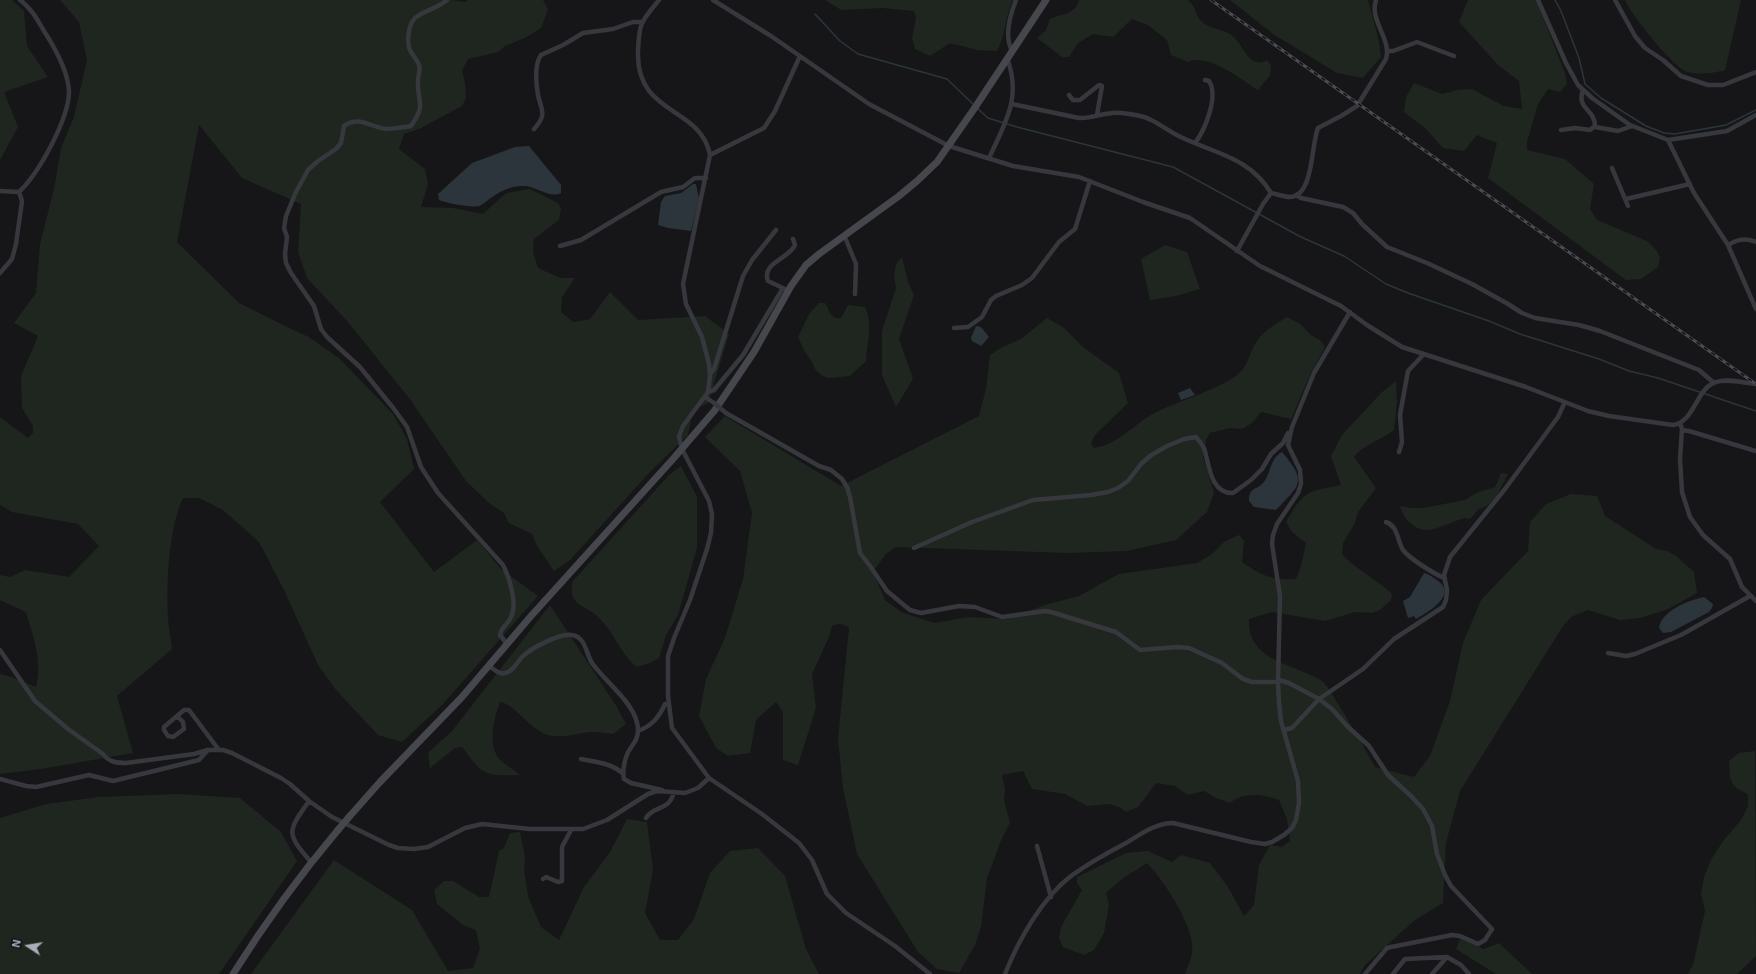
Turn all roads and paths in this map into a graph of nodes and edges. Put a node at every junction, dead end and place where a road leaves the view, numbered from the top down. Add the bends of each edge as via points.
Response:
1 (20, 0) edge
2 (447, 0) edge
3 (659, 0) edge
4 (713, 0) edge
5 (1016, 0) edge
6 (1046, 0) edge
7 (1376, 0) edge
8 (1538, 0) edge
9 (1615, 0) edge
10 (642, 22) junction
11 (1012, 51) junction
12 (1388, 51) junction
13 (800, 56) junction
14 (1454, 56) dead end
15 (1007, 58) junction
16 (1756, 72) edge
17 (1205, 80) dead end
18 (1583, 90) junction
19 (1069, 95) dead end
20 (1012, 104) junction
21 (1097, 115) junction
22 (1756, 115) edge
23 (1632, 126) junction
24 (1595, 127) junction
25 (534, 129) dead end
26 (1561, 130) dead end
27 (1668, 140) junction
28 (1195, 143) junction
29 (949, 146) junction
30 (710, 155) junction
31 (989, 158) junction
32 (1612, 168) dead end
33 (706, 178) junction
34 (1090, 181) junction
35 (1690, 184) junction
36 (0, 191) edge
37 (19, 192) junction
38 (1271, 193) junction
39 (1296, 195) junction
40 (1626, 199) junction
41 (1628, 206) dead end
42 (776, 230) dead end
43 (844, 235) junction
44 (793, 239) dead end
45 (1756, 242) edge
46 (1728, 245) junction
47 (560, 246) dead end
48 (1237, 251) junction
49 (0, 274) edge
50 (786, 289) junction
51 (855, 294) dead end
52 (1756, 309) edge
53 (1350, 312) junction
54 (954, 328) dead end
55 (1423, 355) junction
56 (710, 374) junction
57 (1714, 383) junction
58 (1756, 384) edge
59 (708, 392) junction
60 (705, 397) junction
61 (1565, 402) junction
62 (1680, 423) junction
63 (1292, 426) junction
64 (1682, 430) junction
65 (682, 449) junction
66 (1756, 451) edge
67 (1399, 452) dead end
68 (1386, 522) dead end
69 (914, 548) dead end
70 (1444, 578) junction
71 (1750, 596) junction
72 (1756, 601) edge
73 (507, 644) junction
74 (0, 650) edge
75 (1608, 653) dead end
76 (489, 666) junction
77 (1278, 681) junction
78 (1319, 699) junction
79 (668, 705) junction
80 (177, 716) junction
81 (1284, 730) junction
82 (638, 731) junction
83 (208, 750) junction
84 (219, 750) junction
85 (581, 759) dead end
86 (622, 773) junction
87 (710, 778) junction
88 (0, 779) edge
89 (663, 791) junction
90 (674, 792) junction
91 (309, 801) junction
92 (646, 818) dead end
93 (571, 830) junction
94 (1037, 846) dead end
95 (311, 862) junction
96 (543, 879) dead end
97 (1050, 897) junction
98 (1447, 956) junction
99 (233, 974) edge
100 (930, 974) edge
101 (1005, 974) edge
102 (1365, 974) edge
103 (1393, 974) edge
104 (1432, 974) edge
105 (1469, 974) edge

1 - 37 street via 32,11 54,46 69,93 64,113 46,155 30,182
2 - 73 street via 416,17 411,24 409,47 420,65 418,81 421,105 417,117 411,126 388,129 356,120 345,124 341,143 308,170 296,192 286,216 285,254 286,263 314,306 324,333 360,366 394,409 407,427 421,467 438,493 503,564 513,594 512,616 503,626 500,635
3 - 10 street
4 - 13 street
5 - 11 street via 1008,33
6 - 11 street
7 - 12 street via 1376,18
8 - 18 street via 1566,63
9 - 16 street via 1635,36 1645,48 1680,76 1708,85 1723,85
10 - 25 street via 583,33 541,55 537,65 537,76 538,96 543,110 541,121
10 - 30 street via 638,62 647,90 700,132
11 - 15 street
12 - 14 street via 1417,42
12 - 39 street via 1386,59 1357,106 1318,128 1308,181
13 - 29 street via 869,104
13 - 30 street via 775,111 764,128
15 - 20 street via 1012,71
15 - 29 street
17 - 28 street via 1209,81 1211,86 1211,102 1203,131
18 - 23 street
18 - 24 street via 1582,104 1593,116
19 - 21 street via 1073,100 1080,100 1099,85 1102,86
20 - 21 street via 1079,118
20 - 31 street
21 - 28 street via 1119,113 1149,118
22 - 27 street via 1727,131
23 - 24 street via 1618,131
23 - 27 street
24 - 26 street via 1590,130
27 - 35 street
28 - 38 street via 1219,152 1258,174
29 - 31 street
29 - 43 street via 917,181
30 - 33 street
31 - 34 street via 1013,166
32 - 40 street
33 - 47 street via 695,178 683,187 661,192 581,240
33 - 56 street via 683,290 686,304 702,337
34 - 48 street via 1190,218
34 - 54 street via 1075,229 1059,242 1032,278 996,296 982,317 968,327
35 - 40 street
35 - 46 street
36 - 37 street
37 - 49 street via 22,201 15,251
38 - 39 street via 1291,197
38 - 48 street
39 - 57 street via 1343,207 1353,213 1387,247 1472,284 1522,314 1579,325 1600,332 1699,370
40 - 41 street
42 - 56 street via 752,260 744,276 714,369
43 - 50 street via 806,266
43 - 51 street via 856,264
44 - 50 street via 795,245 780,261 772,265 767,274 768,281
45 - 46 street via 1740,239
46 - 52 street
48 - 53 street via 1260,266
50 - 59 street via 737,363 714,390
50 - 65 street via 754,352 735,382
53 - 55 street via 1388,339
53 - 63 street via 1314,373
55 - 61 street
55 - 67 street via 1408,371 1400,415 1402,442
56 - 59 street
57 - 58 street via 1723,381
57 - 62 street via 1705,390
59 - 60 street
60 - 65 street via 680,430
60 - 77 street, bridge via 726,413 842,479 853,508 860,553 887,591 910,610 920,613 959,606 975,607 1002,617 1051,612 1116,632 1140,650 1189,648 1222,663 1243,680
61 - 62 street via 1609,416 1673,425
61 - 70 street via 1558,418 1450,557
62 - 64 street
63 - 69 street via 1283,443 1275,449 1262,469 1233,493 1222,491 1214,482 1203,446 1196,437 1184,439 1150,456 1128,481 1118,488 1091,495 1033,500 972,522
63 - 77 street via 1288,445 1300,470 1302,484 1277,524 1272,544 1280,596
64 - 66 street
64 - 71 street via 1680,469 1690,517 1703,535 1730,559 1742,587
65 - 73 street
65 - 79 street via 710,501 712,514 707,549 670,651
68 - 70 street via 1394,527 1408,555
70 - 78 street via 1446,594 1442,607 1399,635 1362,670
71 - 72 street
71 - 75 street via 1681,635 1635,654 1626,656
73 - 76 street
74 - 83 street via 35,701 112,762 142,762
76 - 82 street via 506,674 527,653 562,635 574,635 586,647 593,664 624,698 637,721
76 - 95 street, bridge via 349,817
77 - 78 street via 1289,683
77 - 81 street
78 - 81 street via 1292,728
78 - 102 street via 1369,746 1388,775 1423,809 1432,826 1437,854 1451,886 1492,929 1485,940 1478,944 1452,935 1387,948
79 - 82 street via 664,705 656,720
79 - 87 street via 672,728
80 - 80 street via 164,727 168,736 171,737 184,729
80 - 84 street via 184,710 189,710
81 - 97 street via 1298,781 1299,803 1294,824 1284,835 1272,842 1260,844 1173,823 1160,825 1095,860 1071,876
82 - 86 street via 636,742 629,750
83 - 84 street
83 - 88 street via 199,760 113,781 89,775 36,787
84 - 91 street via 232,753 281,778
85 - 86 street via 603,764
86 - 89 street via 626,782
87 - 90 street via 692,791
87 - 100 street via 795,839 812,860 824,888 833,900 846,913 895,946
89 - 90 street
89 - 93 street via 648,794 594,825
90 - 92 street via 668,805 650,813
91 - 93 street via 332,817 381,841 398,848 414,850 428,847 465,828 482,824
91 - 95 street via 297,817 292,830 293,840
93 - 96 street via 562,847 562,881 546,877
94 - 97 street
95 - 99 street
97 - 101 street via 1018,946
98 - 103 street via 1406,959
98 - 104 street
98 - 105 street

